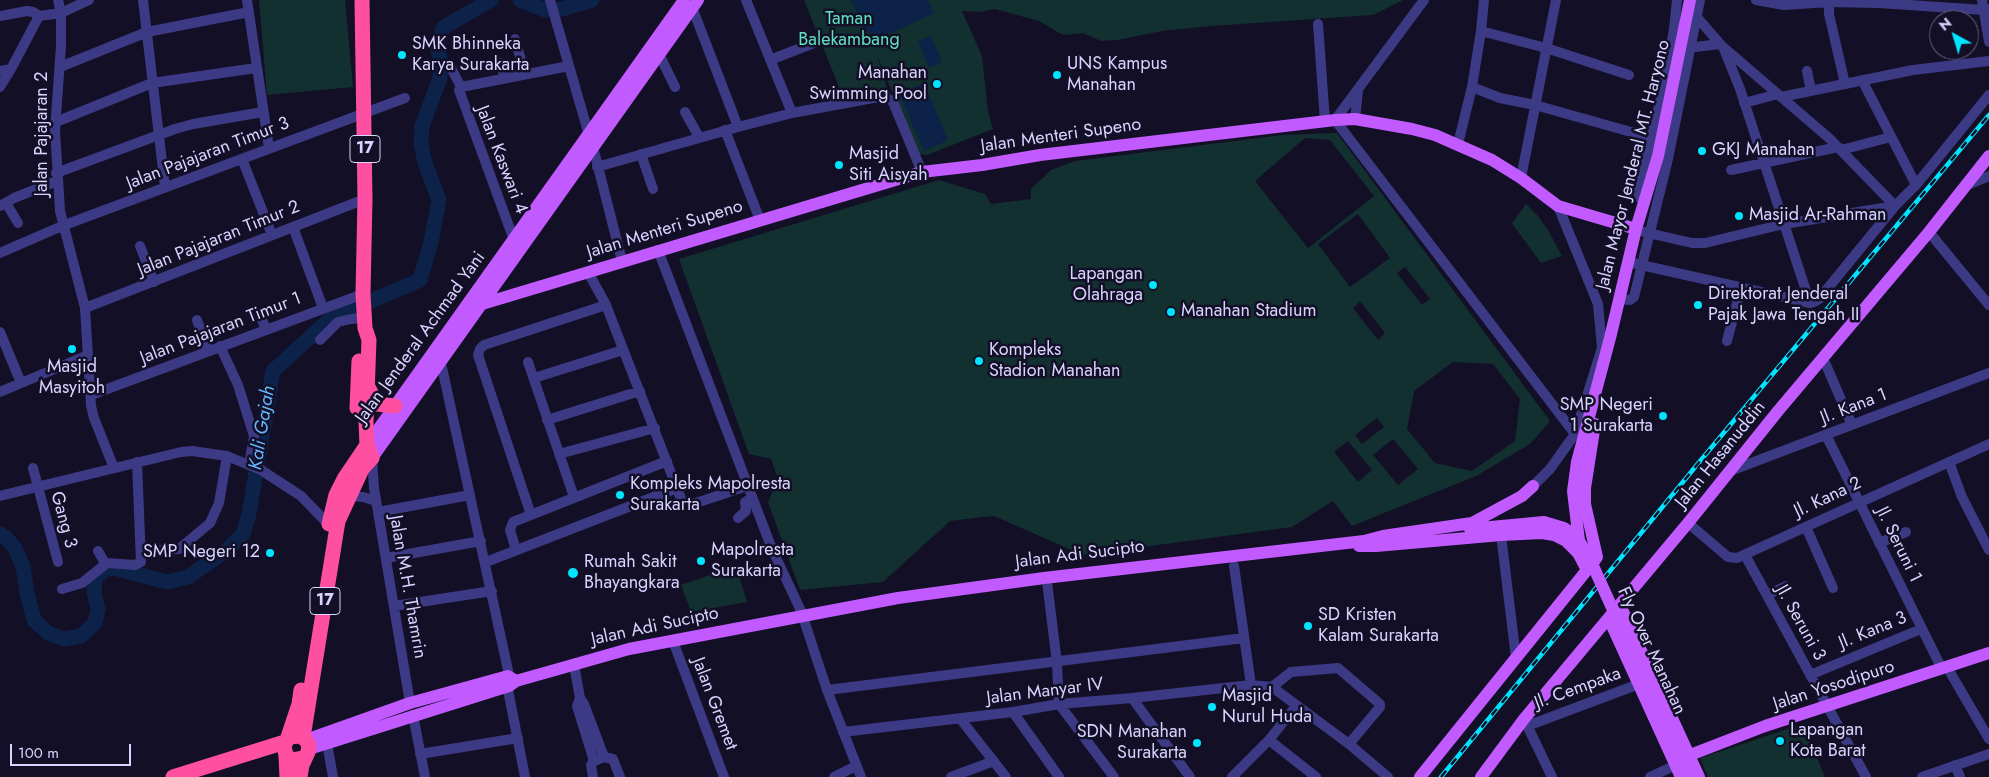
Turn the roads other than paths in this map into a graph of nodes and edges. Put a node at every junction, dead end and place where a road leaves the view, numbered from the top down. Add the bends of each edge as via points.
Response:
1 (58, 0) edge
2 (89, 0) edge
3 (142, 0) edge
4 (247, 0) edge
5 (362, 0) edge
6 (550, 0) edge
7 (746, 0) edge
8 (1424, 0) edge
9 (1484, 0) edge
10 (1556, 0) edge
11 (1677, 0) edge
12 (1700, 0) edge
13 (1756, 0) edge
14 (1829, 1) edge
15 (691, 2) edge
16 (1689, 4) edge
17 (1985, 6) edge
18 (249, 12) junction
19 (61, 13) junction
20 (0, 16) edge
21 (39, 16) junction
22 (1697, 18) junction
23 (1318, 24) dead end
24 (1679, 30) junction
25 (1481, 31) junction
26 (147, 32) junction
27 (515, 39) dead end
28 (819, 41) dead end
29 (1989, 42) edge
30 (1721, 45) junction
31 (1546, 48) junction
32 (1680, 50) junction
33 (659, 54) junction
34 (770, 60) junction
35 (1989, 61) edge
36 (500, 63) dead end
37 (569, 66) junction
38 (60, 67) junction
39 (256, 68) junction
40 (451, 68) dead end
41 (11, 69) junction
42 (0, 71) edge
43 (1807, 71) dead end
44 (525, 74) junction
45 (1629, 75) dead end
46 (505, 78) junction
47 (1862, 80) junction
48 (152, 83) junction
49 (1845, 84) junction
50 (0, 87) edge
51 (675, 87) dead end
52 (1472, 87) junction
53 (460, 89) junction
54 (1358, 90) junction
55 (1811, 91) junction
56 (1989, 95) edge
57 (1780, 96) junction
58 (405, 98) dead end
59 (1744, 103) junction
60 (1535, 105) junction
61 (263, 112) junction
62 (365, 112) junction
63 (685, 112) dead end
64 (792, 114) junction
65 (1355, 119) junction
66 (1330, 121) junction
67 (1665, 121) junction
68 (56, 122) junction
69 (738, 126) junction
70 (725, 130) junction
71 (158, 136) junction
72 (699, 137) junction
73 (1891, 137) junction
74 (1656, 139) junction
75 (591, 141) junction
76 (1458, 144) junction
77 (269, 148) junction
78 (1839, 148) junction
79 (641, 154) junction
80 (1989, 156) edge
81 (1663, 157) junction
82 (242, 159) junction
83 (1763, 162) junction
84 (597, 167) junction
85 (1731, 170) dead end
86 (922, 172) junction
87 (1647, 174) junction
88 (1989, 176) edge
89 (56, 177) junction
90 (1521, 178) junction
91 (1916, 185) junction
92 (1965, 186) junction
93 (165, 188) junction
94 (653, 189) dead end
95 (365, 199) junction
96 (3, 204) edge
97 (1558, 206) junction
98 (1895, 206) junction
99 (760, 220) junction
100 (18, 223) dead end
101 (1784, 224) junction
102 (62, 226) junction
103 (293, 227) junction
104 (1636, 229) junction
105 (1928, 232) junction
106 (272, 235) junction
107 (1649, 235) junction
108 (514, 240) junction
109 (140, 246) dead end
110 (658, 250) junction
111 (0, 253) edge
112 (622, 261) junction
113 (1634, 264) junction
114 (588, 272) junction
115 (154, 282) junction
116 (1741, 288) junction
117 (363, 296) junction
118 (476, 303) junction
119 (1810, 303) junction
120 (1988, 303) edge
121 (606, 305) junction
122 (85, 308) junction
123 (323, 308) junction
124 (259, 312) dead end
125 (197, 320) dead end
126 (364, 320) junction
127 (266, 329) junction
128 (0, 332) edge
129 (1610, 338) junction
130 (320, 340) dead end
131 (1727, 342) dead end
132 (220, 346) junction
133 (623, 350) junction
134 (208, 351) junction
135 (88, 355) junction
136 (1823, 358) junction
137 (528, 362) dead end
138 (441, 363) junction
139 (1989, 373) edge
140 (534, 378) junction
141 (21, 383) junction
142 (368, 387) junction
143 (640, 390) junction
144 (0, 392) edge
145 (91, 396) junction
146 (395, 406) junction
147 (547, 420) junction
148 (1852, 425) junction
149 (655, 428) junction
150 (1575, 434) junction
151 (1826, 435) junction
152 (1989, 444) edge
153 (559, 454) junction
154 (227, 456) junction
155 (667, 461) junction
156 (137, 462) junction
157 (366, 462) junction
158 (1949, 462) junction
159 (250, 465) junction
160 (34, 468) dead end
161 (114, 468) junction
162 (1730, 471) junction
163 (38, 486) junction
164 (747, 486) junction
165 (1533, 486) joint
166 (677, 488) junction
167 (470, 495) junction
168 (0, 496) edge
169 (350, 496) junction
170 (574, 498) junction
171 (752, 498) junction
172 (1859, 502) junction
173 (377, 507) junction
174 (531, 515) junction
175 (738, 518) dead end
176 (1688, 523) junction
177 (329, 525) junction
178 (1806, 526) junction
179 (1906, 532) dead end
180 (1501, 535) junction
181 (481, 541) junction
182 (1579, 541) junction
183 (1879, 542) junction
184 (1367, 543) junction
185 (516, 550) junction
186 (1989, 550) edge
187 (98, 551) dead end
188 (142, 551) junction
189 (1745, 556) junction
190 (386, 558) junction
191 (58, 562) dead end
192 (486, 562) junction
193 (105, 563) junction
194 (1591, 565) junction
195 (1234, 566) dead end
196 (1046, 582) junction
197 (1786, 586) dead end
198 (1833, 588) dead end
199 (62, 589) dead end
200 (492, 591) junction
201 (1767, 595) junction
202 (1620, 605) junction
203 (394, 606) junction
204 (802, 614) junction
205 (1609, 619) junction
206 (1921, 629) junction
207 (1244, 638) junction
208 (673, 642) junction
209 (1989, 653) edge
210 (1516, 658) junction
211 (1057, 663) junction
212 (574, 665) junction
213 (1944, 668) junction
214 (1810, 675) junction
215 (511, 681) junction
216 (1639, 684) junction
217 (1251, 685) junction
218 (1272, 687) junction
219 (827, 690) junction
220 (1132, 698) junction
221 (1059, 704) junction
222 (1296, 706) junction
223 (1826, 706) junction
224 (412, 709) junction
225 (1013, 712) junction
226 (962, 721) dead end
227 (1526, 722) junction
228 (843, 732) junction
229 (518, 738) junction
230 (1989, 739) edge
231 (1269, 740) junction
232 (327, 744) junction
233 (1349, 744) junction
234 (306, 746) junction
235 (286, 748) junction
236 (420, 754) junction
237 (1989, 754) edge
238 (1690, 755) junction
239 (599, 759) junction
240 (994, 761) junction
241 (1676, 765) junction
242 (1956, 765) junction
243 (856, 766) junction
244 (1239, 775) edge
245 (173, 777) edge
246 (206, 777) edge
247 (287, 777) edge
248 (300, 777) edge
249 (333, 777) edge
250 (425, 777) edge
251 (525, 777) edge
252 (593, 777) edge
253 (620, 777) edge
254 (724, 777) edge
255 (834, 777) edge
256 (860, 777) edge
257 (951, 777) edge
258 (1006, 777) edge
259 (1060, 777) edge
260 (1114, 777) edge
261 (1190, 777) edge
262 (1316, 777) edge
263 (1388, 777) edge
264 (1420, 777) edge
265 (1481, 777) edge
266 (1552, 777) edge
267 (1650, 777) edge
268 (1681, 777) edge
269 (1689, 777) edge
270 (1700, 777) edge
271 (1866, 777) edge
272 (1922, 777) edge
273 (1960, 777) edge

1 - 19 street, Jalan Pajajaran 2
2 - 19 street
3 - 26 street
4 - 18 street
5 - 62 highway, 17
6 - 37 street
7 - 34 street
8 - 54 street
9 - 25 street
10 - 31 street
11 - 24 street
12 - 22 street
13 - 14 street via 1795,5
14 - 17 street
14 - 49 street
15 - 33 main road, Jalan Jenderal Achmad Yani
15 - 69 street
15 - 75 main road, Jalan Jenderal Achmad Yani
16 - 22 street
16 - 24 main road, Jalan Mayor Jenderal MT. Haryono
17 - 29 street
18 - 26 street
18 - 39 street
19 - 21 street
19 - 38 street, Jalan Pajajaran 2
20 - 21 street via 27,12
21 - 41 street
22 - 30 street
22 - 32 street
23 - 66 street
24 - 32 main road, Jalan Mayor Jenderal MT. Haryono
25 - 31 street
25 - 52 street
26 - 38 street
26 - 48 street
27 - 44 street
28 - 34 street
30 - 32 street
30 - 57 street
30 - 59 street
31 - 45 street
31 - 60 street
32 - 67 street
32 - 67 main road, Jalan Mayor Jenderal MT. Haryono via 1668,86
33 - 51 street
33 - 75 main road, Jalan Jenderal Achmad Yani
34 - 64 street
35 - 47 street
36 - 46 street
37 - 44 street
37 - 75 street
38 - 68 street, Jalan Pajajaran 2
39 - 48 street
39 - 61 street
40 - 53 street, Jalan Kaswari 4
41 - 42 street
41 - 50 street
43 - 55 street
44 - 46 street
46 - 53 street
47 - 49 street
47 - 73 street
48 - 68 street
48 - 71 street
49 - 55 street
52 - 60 street via 1500,98
52 - 76 street
53 - 108 street, Jalan Kaswari 4
54 - 65 street
54 - 66 street
55 - 57 street
56 - 91 street
57 - 59 street
57 - 78 street
58 - 62 street, Jalan Pajajaran Timur 3
59 - 83 street
60 - 74 street
60 - 90 street
61 - 71 street via 193,124
61 - 77 street
62 - 77 street, Jalan Pajajaran Timur 3
62 - 95 highway, 17
63 - 72 street
64 - 69 street
64 - 86 street via 888,97
65 - 66 main road, Jalan Menteri Supeno
65 - 76 main road, Jalan Menteri Supeno via 1412,129
66 - 86 main road, Jalan Menteri Supeno
66 - 150 street
67 - 74 main road, Jalan Mayor Jenderal MT. Haryono
67 - 81 street
68 - 89 street, Jalan Pajajaran 2
69 - 70 street
70 - 72 street
70 - 99 street
71 - 89 street
71 - 93 street
72 - 79 street
73 - 78 street
73 - 91 street
74 - 81 main road, Jalan Mayor Jenderal MT. Haryono
74 - 87 street
75 - 84 street
75 - 108 main road, Jalan Jenderal Achmad Yani
75 - 118 main road, Jalan Jenderal Achmad Yani
76 - 90 main road, Jalan Menteri Supeno
77 - 82 street, Jalan Pajajaran Timur 3
78 - 83 street
78 - 98 street
79 - 84 street
79 - 94 street
80 - 92 main road, Jalan Hasanuddin
81 - 87 main road, Jalan Mayor Jenderal MT. Haryono
81 - 107 street
82 - 93 street, Jalan Pajajaran Timur 3
82 - 106 street
83 - 85 street
83 - 101 street
84 - 112 street
86 - 99 main road, Jalan Menteri Supeno
87 - 104 main road, Jalan Mayor Jenderal MT. Haryono via 1645,202
88 - 92 street
89 - 96 street
89 - 102 street, Jalan Pajajaran 2
90 - 97 main road, Jalan Menteri Supeno
91 - 98 street
92 - 105 main road, Jalan Hasanuddin
93 - 102 street, Jalan Pajajaran Timur 3
95 - 103 street, Jalan Pajajaran Timur 2
95 - 117 highway, 17
96 - 100 street
97 - 104 main road, Jalan Menteri Supeno
97 - 150 street, Jalan Mayor Jenderal MT. Haryono via 1600,316 1602,348
98 - 101 street, Jalan Menteri Supeno
98 - 119 street via 1819,299
99 - 110 main road, Jalan Menteri Supeno
101 - 107 street, Jalan Menteri Supeno via 1698,244
101 - 119 street
102 - 111 street, Jalan Pajajaran Timur 3
102 - 122 street, Jalan Pajajaran 2
103 - 106 street, Jalan Pajajaran Timur 2
103 - 123 street
104 - 107 street, Jalan Menteri Supeno
104 - 113 main road, Jalan Mayor Jenderal MT. Haryono
105 - 120 street
105 - 136 main road, Jalan Hasanuddin
106 - 115 street, Jalan Pajajaran Timur 2
107 - 113 street
108 - 118 main road, Jalan Jenderal Achmad Yani
109 - 115 street
110 - 112 main road, Jalan Menteri Supeno
110 - 164 street
112 - 114 main road, Jalan Menteri Supeno
113 - 116 street
113 - 129 main road, Jalan Mayor Jenderal MT. Haryono via 1620,299
114 - 118 main road, Jalan Menteri Supeno
114 - 121 street
115 - 122 street, Jalan Pajajaran Timur 2
116 - 119 street
116 - 131 street
117 - 123 street, Jalan Pajajaran Timur 1
117 - 126 highway, 17
118 - 138 main road, Jalan Jenderal Achmad Yani
118 - 146 main road, Jalan Jenderal Achmad Yani
121 - 133 street
121 - 174 street via 480,349 478,356
122 - 135 street, Jalan Pajajaran 2
123 - 127 street, Jalan Pajajaran Timur 1
124 - 127 street
125 - 134 street
126 - 130 street via 338,322
126 - 142 highway, 17 via 369,340
126 - 157 highway, 17 via 359,344
127 - 132 street, Jalan Pajajaran Timur 1
128 - 141 street
129 - 182 main road, Fly Over Manahan via 1577,462 1573,491
129 - 194 main road via 1611,355 1585,478 1585,504 1597,557
132 - 134 street, Jalan Pajajaran Timur 1
132 - 159 street via 238,385 254,435
133 - 140 street
133 - 143 street
134 - 145 street, Jalan Pajajaran Timur 1
135 - 141 street
135 - 145 street, Jalan Pajajaran 2
136 - 148 street
136 - 162 main road, Jalan Hasanuddin
137 - 140 street
138 - 157 main road, Jalan Jenderal Achmad Yani
138 - 167 street
139 - 148 street, Jl. Kana 1
140 - 147 street
141 - 144 street
142 - 146 highway via 377,404
142 - 157 highway, 17
143 - 147 street
143 - 149 street
145 - 161 street, Jalan Pajajaran 2 via 94,418
146 - 157 main road, Jalan Jenderal Achmad Yani
147 - 153 street
148 - 151 street, Jl. Kana 1
149 - 153 street
149 - 155 street
150 - 165 street, Jalan Mayor Jenderal MT. Haryono via 1550,469
151 - 162 street, Jl. Kana 1
151 - 172 street, Jl. Seruni 1
152 - 158 street, Jl. Kana 2
153 - 170 street
154 - 156 street via 187,451
154 - 159 street
154 - 188 street via 219,504 210,523 179,549
155 - 166 street
155 - 170 street
156 - 161 street
156 - 188 street
157 - 169 highway, Jalan Jenderal Achmad Yani / 17
157 - 173 street, Jalan M.H. Thamrin
157 - 177 highway, Jalan Jenderal Achmad Yani / 17 via 336,495
158 - 172 street, Jl. Kana 2
158 - 186 street via 1962,497
159 - 177 street via 301,496
160 - 163 street, Gang 3
161 - 163 street
162 - 176 main road, Jalan Hasanuddin
163 - 168 street
163 - 191 street, Gang 3
164 - 166 street via 687,506 683,504
164 - 171 street
165 - 184 main road, Jalan Adi Sucipto via 1522,496 1472,523 1383,536
166 - 185 street
167 - 173 street
167 - 181 street
169 - 173 street via 363,497
169 - 234 highway, Jalan Jenderal Achmad Yani / 17 via 336,530
170 - 174 street
171 - 175 street via 746,502 746,511
171 - 204 street
172 - 178 street, Jl. Kana 2
172 - 183 street, Jl. Seruni 1
173 - 190 street, Jalan M.H. Thamrin
174 - 185 street via 510,526
176 - 189 street via 1728,556 1734,559
176 - 202 main road, Jalan Hasanuddin
177 - 235 highway, Jalan Jenderal Achmad Yani / 17 via 299,704
178 - 189 street, Jl. Kana 2
178 - 198 street
179 - 183 street
180 - 184 main road, Jalan Adi Sucipto via 1376,546
180 - 194 main road, Jalan Adi Sucipto via 1554,535 1566,541
180 - 210 street
181 - 190 street
181 - 192 street
182 - 184 main road, Fly Over Manahan via 1564,528 1533,522
182 - 269 main road, Fly Over Manahan, bridge
183 - 206 street, Jl. Seruni 1
184 - 196 main road, Jalan Adi Sucipto
184 - 204 main road, Jalan Adi Sucipto via 1044,578
185 - 192 street
187 - 193 street
188 - 193 street via 139,564
189 - 201 street, Jl. Seruni 3
190 - 203 street, Jalan M.H. Thamrin
192 - 200 street
193 - 199 street via 82,583
194 - 210 main road
195 - 207 street
196 - 204 main road, Jalan Adi Sucipto via 814,618
196 - 211 street
197 - 201 street
200 - 203 street
200 - 215 street
201 - 214 street, Jl. Seruni 3
202 - 205 main road, Jalan Hasanuddin
202 - 238 main road
203 - 224 street, Jalan M.H. Thamrin
204 - 208 main road, Jalan Adi Sucipto
204 - 219 street
205 - 216 main road
205 - 227 main road, Jalan Hasanuddin
206 - 213 street, Jl. Seruni 1
206 - 214 street, Jl. Kana 3
207 - 211 street
207 - 217 street
208 - 212 main road, Jalan Adi Sucipto
208 - 254 street, Jalan Gremet
209 - 213 main road, Jalan Yosodipuro
210 - 264 main road
211 - 219 street
211 - 221 street
212 - 215 main road, Jalan Adi Sucipto
212 - 239 street via 580,698
213 - 223 main road, Jalan Yosodipuro
213 - 230 street, Jl. Seruni 1
214 - 223 street, Jl. Seruni 3
215 - 224 main road, Jalan Adi Sucipto
215 - 229 street
216 - 227 street, Jl. Cempaka
216 - 241 main road
217 - 218 street, Jalan Manyar IV
217 - 220 street, Jalan Manyar IV
218 - 222 street
218 - 233 street via 1292,672 1338,668 1380,706
219 - 228 street
220 - 221 street, Jalan Manyar IV
220 - 261 street
221 - 225 street, Jalan Manyar IV
221 - 260 street
222 - 231 street
222 - 233 street
223 - 238 main road, Jalan Yosodipuro
223 - 271 street, Jl. Seruni 3
224 - 232 main road, Jalan Adi Sucipto
224 - 234 main road, Jalan Adi Sucipto
224 - 236 street, Jalan M.H. Thamrin
225 - 228 street, Jalan Manyar IV
225 - 259 street
226 - 240 street
227 - 265 main road, Jalan Hasanuddin
227 - 266 street
228 - 243 street
229 - 236 street
229 - 251 street
231 - 244 street
231 - 262 street
232 - 234 main road, Jalan Adi Sucipto
232 - 249 street
233 - 263 street
234 - 235 highway via 296,735
234 - 235 highway via 293,760
234 - 248 highway, Jalan Jenderal Achmad Yani / 17
235 - 245 highway
235 - 246 highway
235 - 247 highway, Jalan Jenderal Achmad Yani / 17
236 - 250 street, Jalan M.H. Thamrin
237 - 242 street
238 - 270 main road
239 - 252 street via 590,767
239 - 253 street via 613,759
240 - 257 street
240 - 258 street
241 - 267 street
241 - 268 main road
242 - 272 street
242 - 273 street
243 - 255 street
243 - 256 street

